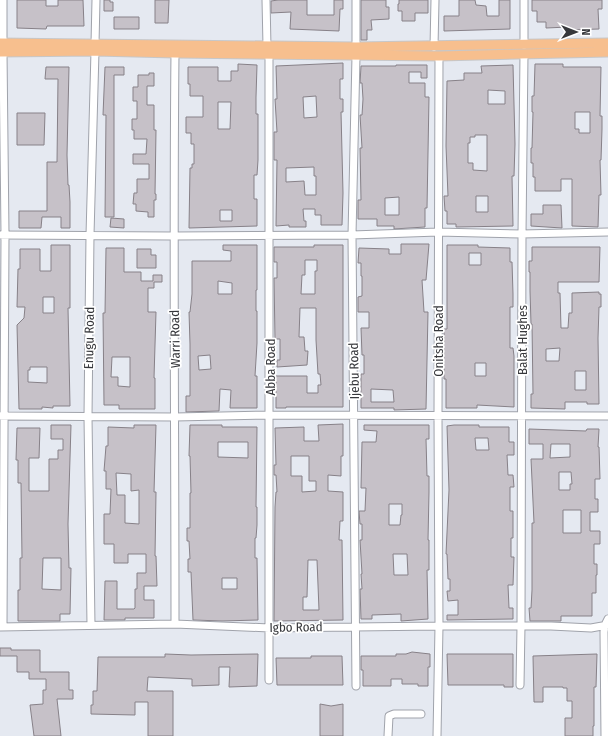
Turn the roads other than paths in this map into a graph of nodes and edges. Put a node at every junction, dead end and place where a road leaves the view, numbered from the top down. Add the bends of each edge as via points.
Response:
1 (3, 0) edge
2 (96, 0) edge
3 (266, 0) edge
4 (356, 0) edge
5 (435, 0) edge
6 (524, 0) edge
7 (608, 43) edge
8 (95, 47) junction
9 (434, 47) junction
10 (2, 48) edge
11 (268, 50) junction
12 (524, 50) junction
13 (356, 52) junction
14 (608, 52) edge
15 (175, 53) junction
16 (439, 56) junction
17 (438, 232) junction
18 (608, 232) edge
19 (522, 234) junction
20 (2, 235) edge
21 (90, 235) junction
22 (268, 235) junction
23 (352, 235) junction
24 (174, 236) junction
25 (270, 415) junction
26 (354, 415) junction
27 (2, 416) edge
28 (438, 416) junction
29 (608, 416) edge
30 (88, 417) junction
31 (175, 417) junction
32 (522, 417) junction
33 (175, 624) junction
34 (1, 626) edge
35 (91, 626) junction
36 (355, 626) junction
37 (439, 626) junction
38 (521, 626) junction
39 (606, 627) edge
40 (269, 628) junction
41 (269, 680) dead end
42 (520, 685) dead end
43 (356, 686) dead end
44 (421, 714) dead end
45 (388, 736) edge
46 (437, 736) edge
47 (605, 736) edge

1 - 10 street
2 - 8 street, Enugu Road
3 - 11 street, Abba Road
4 - 13 street, Ijebu Road
5 - 9 street
6 - 12 street, Balat Hughes
7 - 12 main road
8 - 10 main road
8 - 11 main road
8 - 15 main road
8 - 21 street, Enugu Road
9 - 12 main road
9 - 13 main road
10 - 20 street
11 - 13 main road
11 - 15 main road
11 - 22 street, Abba Road
12 - 14 main road
12 - 16 main road
12 - 19 street, Balat Hughes
13 - 16 main road
13 - 23 street, Ijebu Road
15 - 24 street, Warri Road
16 - 17 street, Onitsha Road
17 - 19 street
17 - 23 street
17 - 28 street, Onitsha Road
18 - 19 street
19 - 32 street, Balat Hughes
20 - 21 street
20 - 27 street
21 - 24 street
21 - 30 street, Enugu Road
22 - 23 street
22 - 24 street
22 - 25 street, Abba Road
23 - 26 street, Ijebu Road
24 - 31 street, Warri Road
25 - 26 street
25 - 31 street
25 - 40 street, Abba Road
26 - 28 street
26 - 36 street, Ijebu Road
27 - 30 street
27 - 34 street
28 - 32 street
28 - 37 street, Onitsha Road
29 - 32 street
30 - 31 street
30 - 35 street, Enugu Road
31 - 33 street, Warri Road
32 - 38 street, Balat Hughes
33 - 35 street, Igbo Road
33 - 40 street, Igbo Road
34 - 35 street, Igbo Road
36 - 37 street, Igbo Road
36 - 40 street, Igbo Road
36 - 43 street, Ijebu Road
37 - 38 street, Igbo Road
37 - 46 street, Onitsha Road
38 - 39 street, Igbo Road
38 - 42 street, Balat Hughes
39 - 47 street
40 - 41 street, Abba Road
44 - 45 street via 389,716

